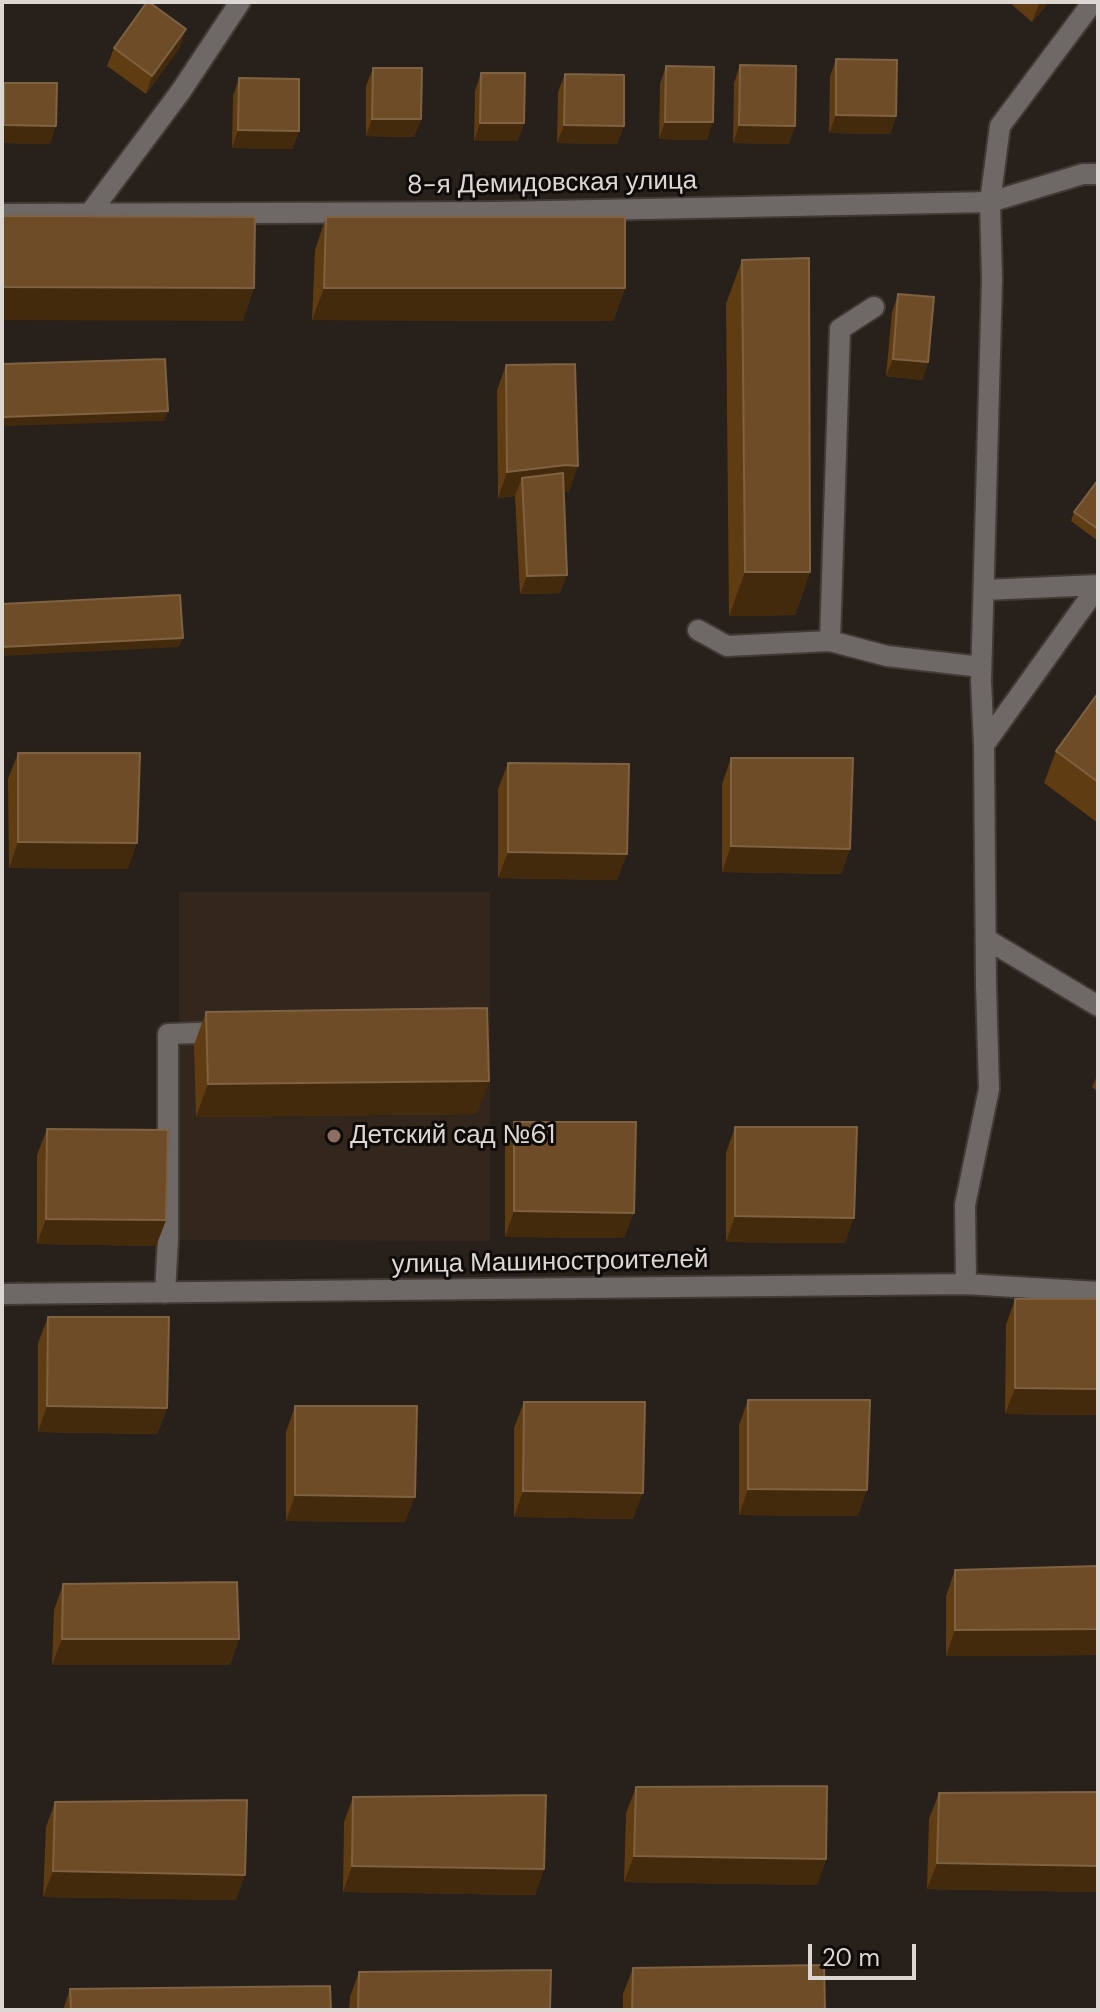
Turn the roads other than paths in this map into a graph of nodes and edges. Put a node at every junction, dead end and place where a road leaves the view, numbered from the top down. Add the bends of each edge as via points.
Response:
1 (240, 2) edge
2 (1093, 2) edge
3 (1098, 174) edge
4 (990, 202) junction
5 (90, 213) junction
6 (2, 214) edge
7 (874, 307) dead end
8 (1098, 586) edge
9 (984, 590) junction
10 (698, 630) dead end
11 (830, 641) junction
12 (981, 667) junction
13 (984, 745) junction
14 (986, 939) junction
15 (1098, 1006) edge
16 (242, 1032) edge
17 (966, 1284) junction
18 (1098, 1292) edge
19 (165, 1293) junction
20 (2, 1294) edge

1 - 5 street
2 - 4 street via 1000,126
3 - 4 street, 8-я Демидовская улица
4 - 5 street, 8-я Демидовская улица
4 - 9 street
5 - 6 street, 8-я Демидовская улица
7 - 11 street via 840,329
8 - 9 street
8 - 13 street
9 - 12 street
10 - 11 street via 727,646
11 - 12 street via 887,656
12 - 13 street
13 - 14 street
14 - 15 street
14 - 17 street via 989,1089 965,1205
16 - 19 street via 168,1034
17 - 18 street, улица Машиностроителей
17 - 19 street, улица Машиностроителей
19 - 20 street, улица Машиностроителей

